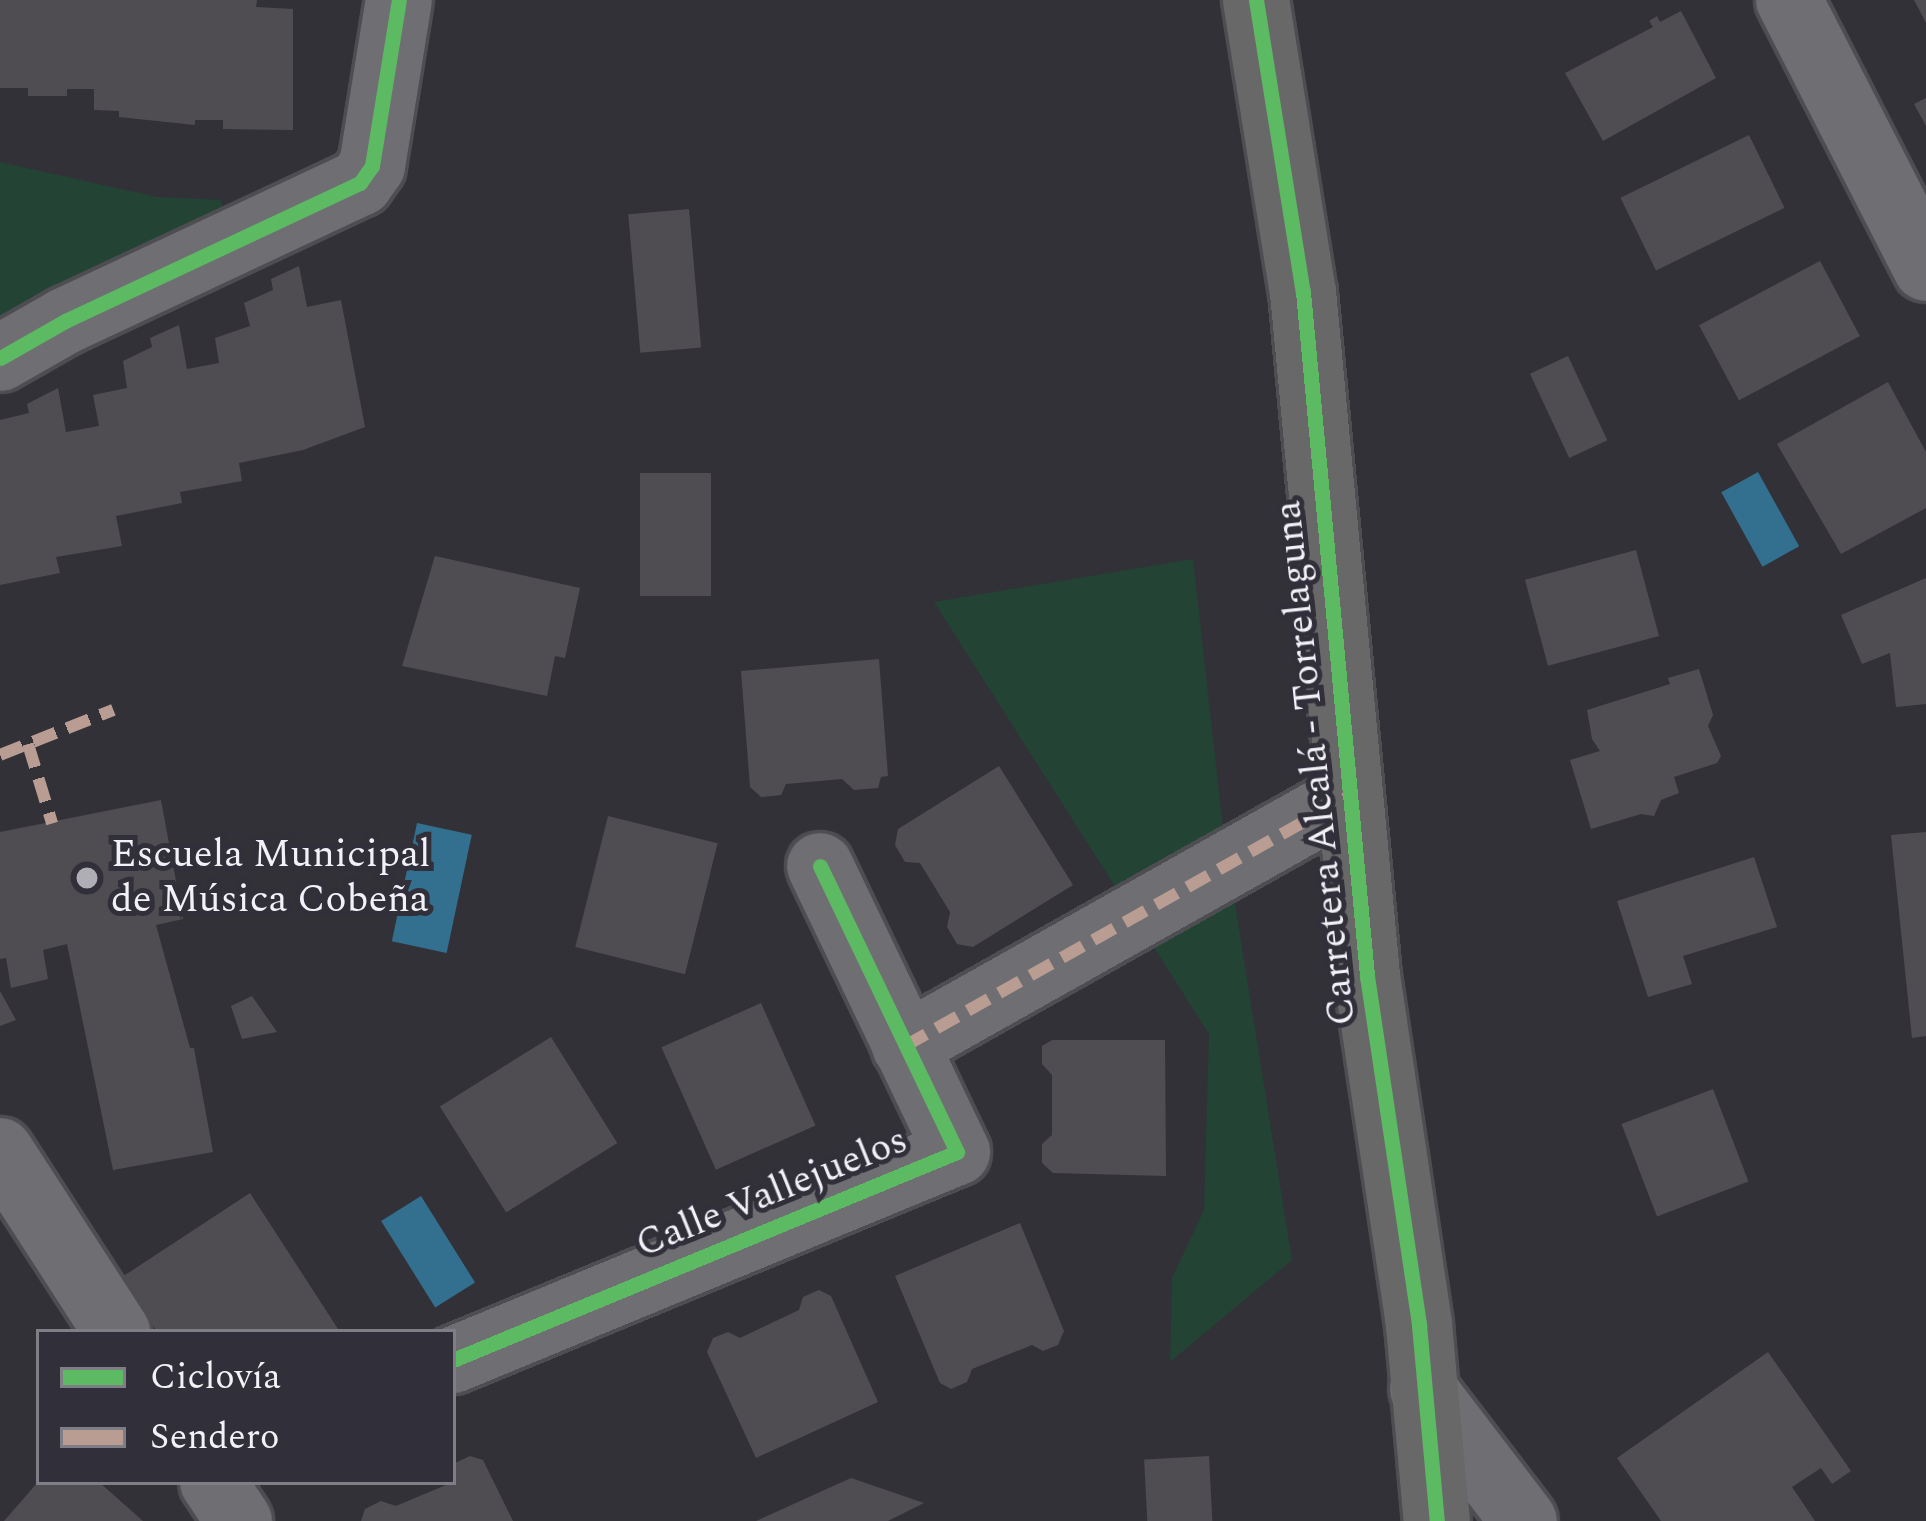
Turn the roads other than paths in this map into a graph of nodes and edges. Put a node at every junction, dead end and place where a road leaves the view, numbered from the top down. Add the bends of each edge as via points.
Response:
1 (399, 0) edge
2 (1256, 0) edge
3 (1789, 0) edge
4 (1926, 268) edge
5 (0, 358) edge
6 (1348, 797) junction
7 (820, 866) dead end
8 (905, 1046) junction
9 (0, 1151) edge
10 (115, 1329) edge
11 (456, 1359) edge
12 (1423, 1389) junction
13 (216, 1485) edge
14 (239, 1521) edge
15 (1437, 1521) edge
16 (1524, 1521) edge

1 - 5 street via 372,166 360,183
2 - 6 street, Carretera Alcalá - Torrelaguna via 1303,292
3 - 4 street
6 - 8 street
6 - 12 street, Carretera Alcalá - Torrelaguna
7 - 8 street, Calle Vallejuelos
8 - 11 street, Calle Vallejuelos via 957,1152
9 - 10 street
12 - 15 street, Carretera Alcalá - Torrelaguna
12 - 16 street
13 - 14 street

